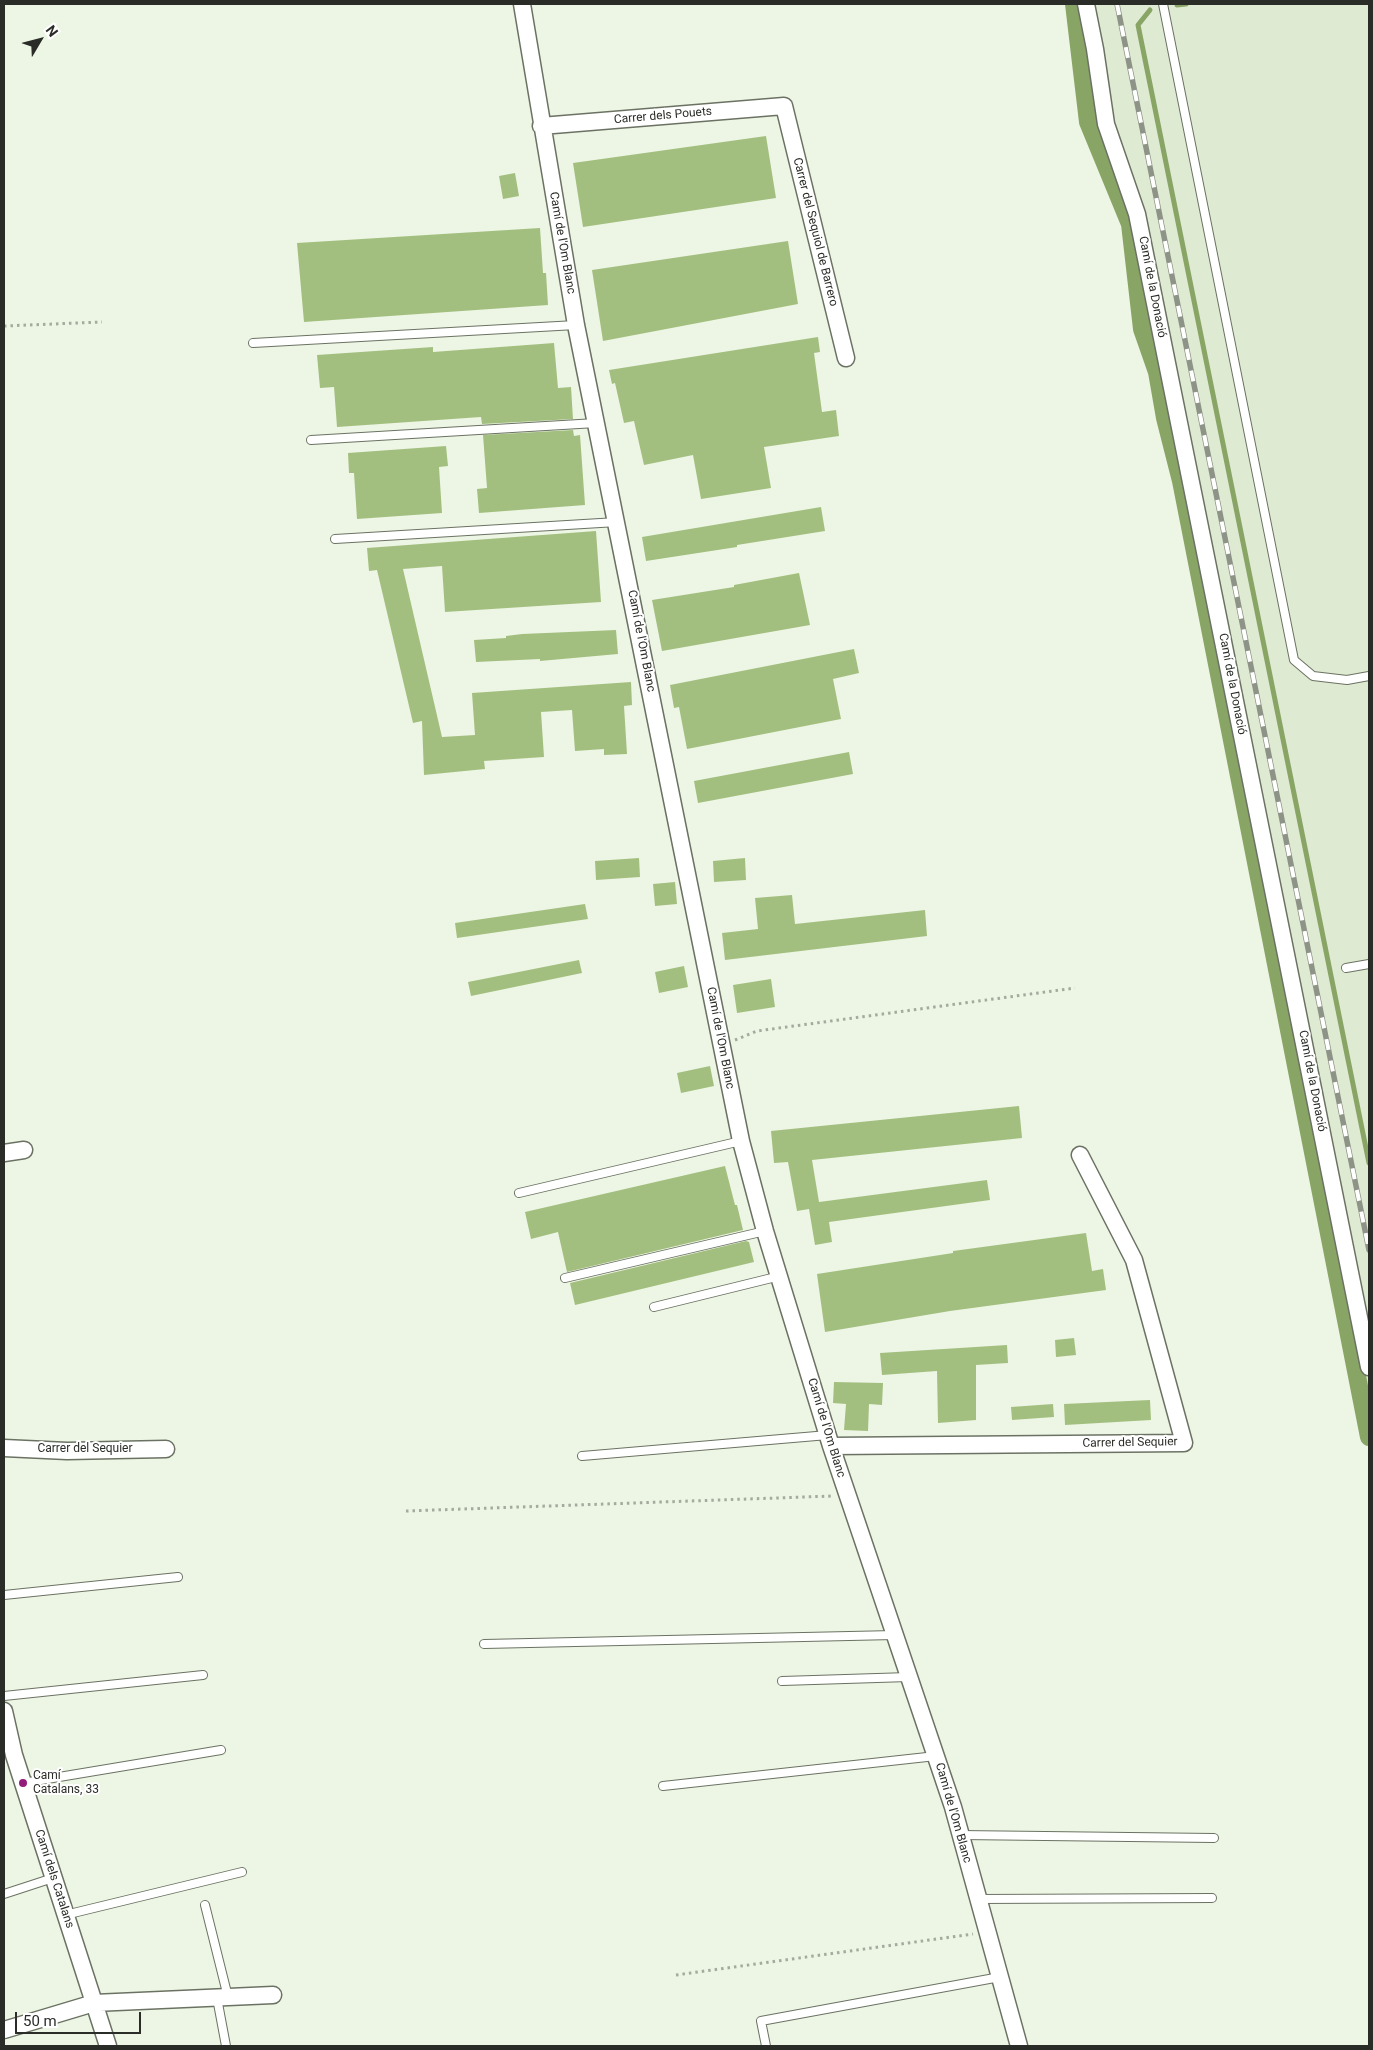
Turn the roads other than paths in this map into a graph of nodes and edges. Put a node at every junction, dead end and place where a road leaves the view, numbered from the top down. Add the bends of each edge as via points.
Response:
1 (522, 4) edge
2 (1086, 4) edge
3 (1163, 4) edge
4 (784, 106) joint
5 (542, 126) junction
6 (576, 325) junction
7 (253, 343) dead end
8 (846, 358) dead end
9 (596, 423) junction
10 (312, 440) dead end
11 (617, 522) junction
12 (335, 539) dead end
13 (1369, 676) edge
14 (1369, 964) edge
15 (1346, 968) dead end
16 (741, 1141) junction
17 (24, 1150) dead end
18 (4, 1153) edge
19 (1080, 1155) dead end
20 (519, 1193) dead end
21 (765, 1231) junction
22 (780, 1276) junction
23 (565, 1278) dead end
24 (654, 1307) dead end
25 (1369, 1367) edge
26 (830, 1441) junction
27 (4, 1448) edge
28 (166, 1449) dead end
29 (582, 1456) dead end
30 (178, 1577) dead end
31 (4, 1595) edge
32 (895, 1635) junction
33 (484, 1644) dead end
34 (203, 1675) dead end
35 (909, 1677) junction
36 (782, 1681) dead end
37 (4, 1696) edge
38 (4, 1712) edge
39 (221, 1750) dead end
40 (936, 1756) junction
41 (23, 1783) junction
42 (663, 1786) dead end
43 (960, 1835) junction
44 (1214, 1838) dead end
45 (242, 1872) dead end
46 (54, 1878) junction
47 (4, 1894) edge
48 (1212, 1898) dead end
49 (978, 1899) junction
50 (205, 1904) dead end
51 (66, 1915) junction
52 (1000, 1978) junction
53 (273, 1995) dead end
54 (222, 1998) junction
55 (94, 2004) junction
56 (4, 2030) edge
57 (108, 2046) edge
58 (226, 2046) edge
59 (766, 2046) edge
60 (1019, 2046) edge

1 - 5 street, Camí de l'Om Blanc
2 - 25 street, Camí de la Donació via 1106,124 1137,214
3 - 13 lane via 1294,660 1313,676 1347,680
4 - 5 street, Carrer dels Pouets
4 - 8 street, Carrer del Sequiol de Barrero
5 - 6 street, Camí de l'Om Blanc
6 - 7 lane
6 - 9 street, Camí de l'Om Blanc
9 - 10 lane
9 - 11 street, Camí de l'Om Blanc
11 - 12 lane
11 - 16 street, Camí de l'Om Blanc
14 - 15 lane
16 - 20 lane
16 - 21 street, Camí de l'Om Blanc
17 - 18 street
19 - 26 street, Carrer del Sequier via 1134,1260 1184,1443
21 - 22 street, Camí de l'Om Blanc
21 - 23 lane
22 - 24 lane
22 - 26 street, Camí de l'Om Blanc
26 - 29 lane
26 - 32 street, Camí de l'Om Blanc
27 - 28 street, Carrer del Sequier via 67,1451
30 - 31 lane
32 - 33 lane
32 - 35 street, Camí de l'Om Blanc
34 - 37 lane
35 - 36 lane
35 - 40 street, Camí de l'Om Blanc
38 - 41 street, Camí dels Catalans via 10,1757
39 - 41 lane
40 - 42 lane
40 - 43 street, Camí de l'Om Blanc
41 - 46 street, Camí dels Catalans
43 - 44 lane
43 - 49 street, Camí de l'Om Blanc
45 - 51 lane
46 - 47 lane
46 - 51 street, Camí dels Catalans
48 - 49 lane
49 - 52 street, Camí de l'Om Blanc
50 - 54 lane
51 - 55 street, Camí dels Catalans
52 - 59 lane via 761,2021
52 - 60 street, Camí de l'Om Blanc
53 - 54 street
54 - 55 street
54 - 58 lane
55 - 56 street
55 - 57 street, Camí dels Catalans

